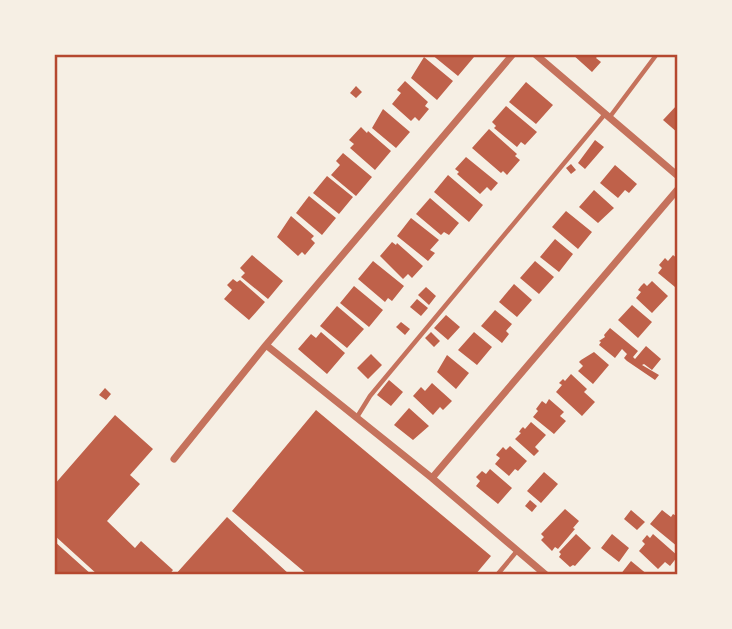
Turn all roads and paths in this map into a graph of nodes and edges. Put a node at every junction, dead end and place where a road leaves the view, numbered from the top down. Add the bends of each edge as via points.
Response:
1 (513, 54) edge
2 (535, 54) edge
3 (657, 54) edge
4 (607, 116) junction
5 (678, 176) edge
6 (678, 189) edge
7 (266, 345) junction
8 (356, 418) junction
9 (174, 459) dead end
10 (432, 478) junction
11 (517, 550) junction
12 (496, 575) edge
13 (546, 575) edge

1 - 7 street
2 - 4 street
3 - 4 lane
4 - 5 street
4 - 8 lane
6 - 10 street
7 - 8 street
7 - 9 street
8 - 10 street
10 - 11 street
11 - 12 lane
11 - 13 street

